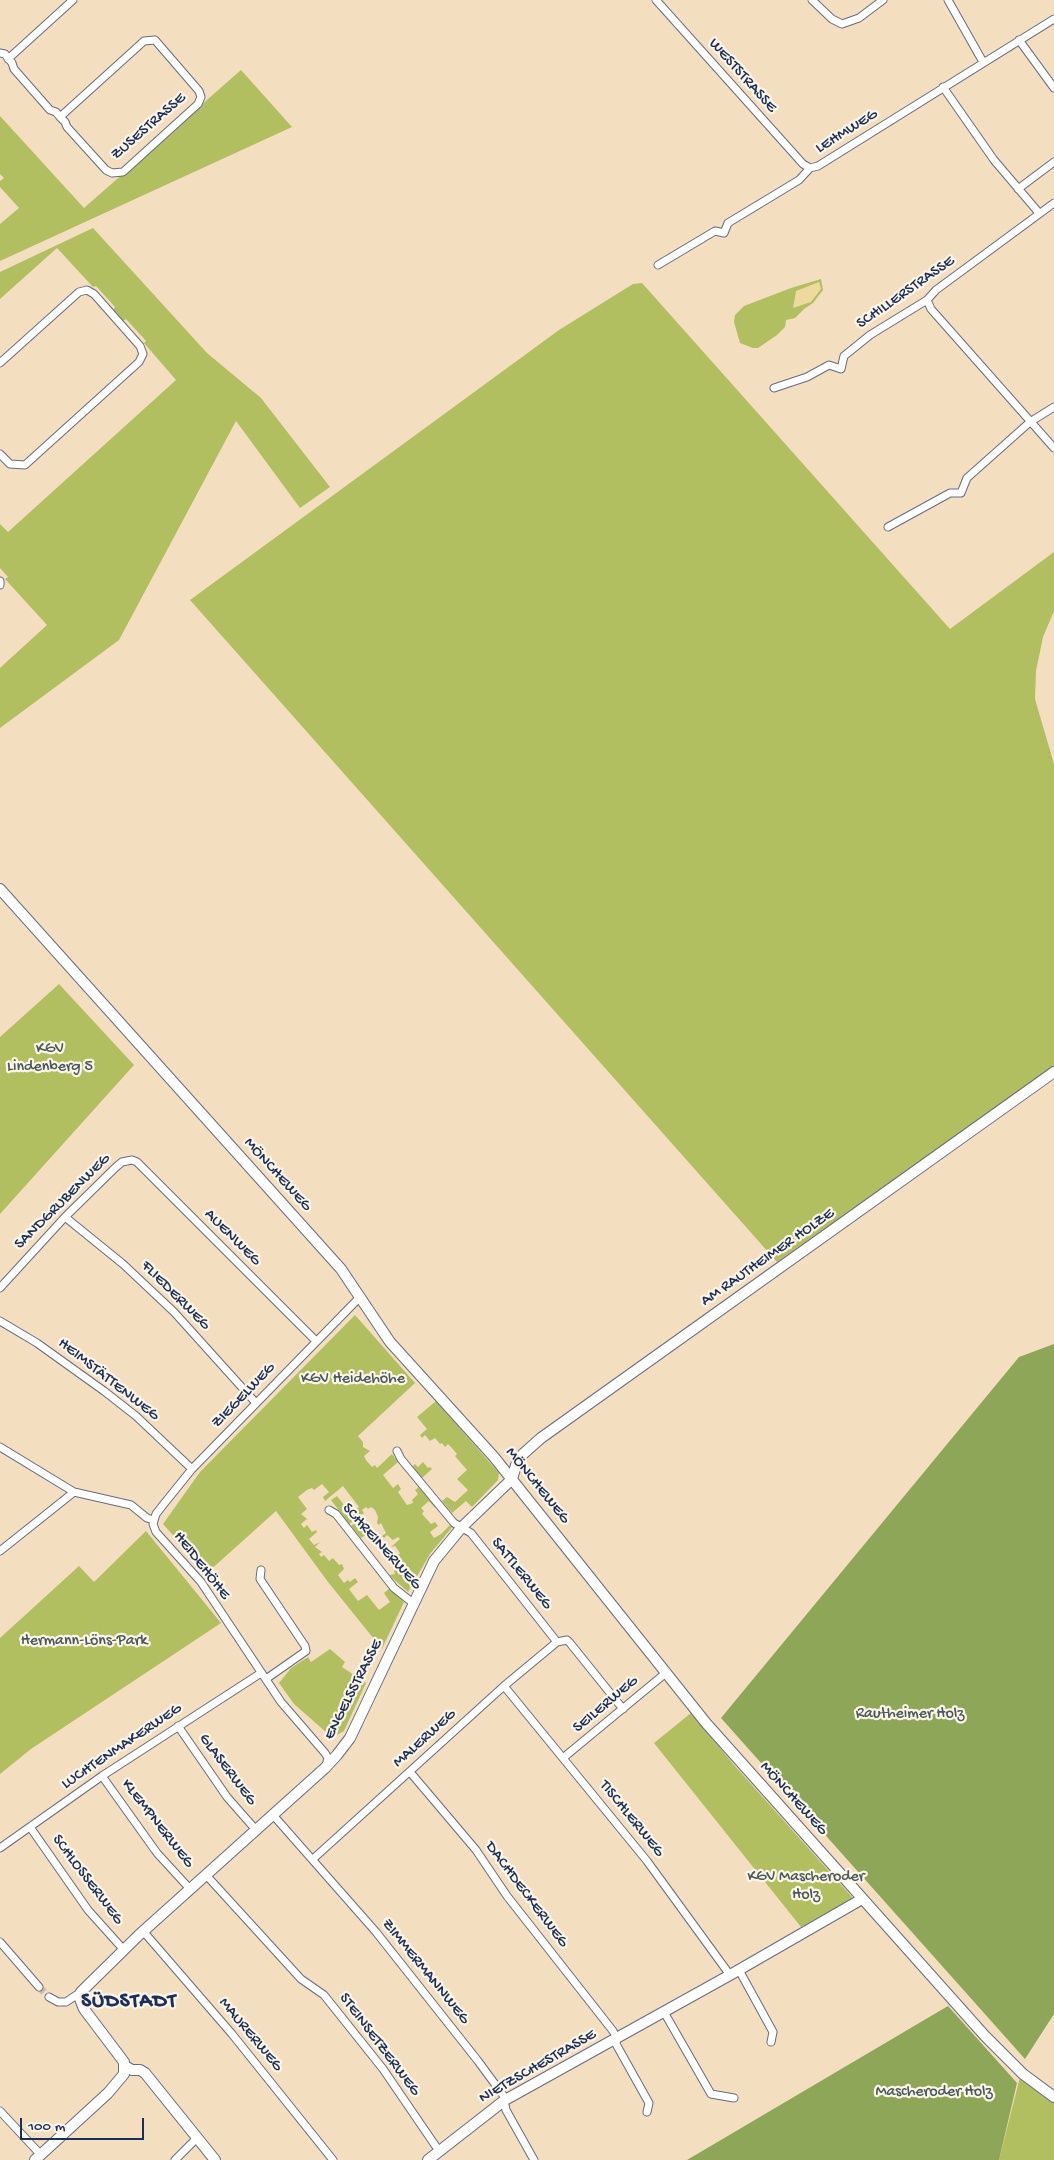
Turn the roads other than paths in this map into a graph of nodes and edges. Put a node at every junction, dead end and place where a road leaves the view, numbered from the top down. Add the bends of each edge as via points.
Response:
1 (73, 0) edge
2 (656, 0) edge
3 (812, 0) edge
4 (883, 0) edge
5 (948, 0) edge
6 (1054, 19) edge
7 (1019, 40) junction
8 (0, 53) edge
9 (8, 59) junction
10 (983, 62) junction
11 (943, 87) junction
12 (1054, 88) edge
13 (60, 117) junction
14 (1054, 162) edge
15 (810, 168) junction
16 (1018, 189) junction
17 (1054, 202) edge
18 (1040, 213) junction
19 (658, 265) dead end
20 (927, 300) junction
21 (0, 363) edge
22 (774, 388) dead end
23 (1054, 407) edge
24 (1030, 422) junction
25 (1054, 448) edge
26 (0, 454) edge
27 (3, 462) edge
28 (888, 527) dead end
29 (0, 581) edge
30 (0, 585) edge
31 (0, 889) edge
32 (1054, 1072) edge
33 (127, 1160) joint
34 (65, 1217) junction
35 (0, 1288) edge
36 (360, 1297) junction
37 (0, 1320) edge
38 (316, 1341) junction
39 (256, 1404) junction
40 (0, 1447) edge
41 (397, 1451) dead end
42 (192, 1469) junction
43 (512, 1479) junction
44 (74, 1492) junction
45 (329, 1510) dead end
46 (154, 1520) junction
47 (462, 1527) junction
48 (0, 1551) edge
49 (261, 1570) dead end
50 (412, 1603) junction
51 (557, 1642) junction
52 (667, 1672) junction
53 (264, 1676) junction
54 (504, 1686) junction
55 (623, 1709) junction
56 (178, 1726) junction
57 (563, 1758) junction
58 (325, 1768) junction
59 (410, 1772) junction
60 (102, 1776) junction
61 (274, 1815) junction
62 (30, 1827) junction
63 (256, 1830) junction
64 (0, 1848) edge
65 (313, 1859) junction
66 (206, 1875) junction
67 (190, 1889) junction
68 (862, 1899) junction
69 (143, 1931) junction
70 (0, 1942) edge
71 (123, 1949) junction
72 (734, 1972) junction
73 (39, 1986) tunnel mouth
74 (81, 1992) junction
75 (49, 1997) tunnel mouth
76 (664, 2012) junction
77 (617, 2038) junction
78 (771, 2042) dead end
79 (125, 2066) junction
80 (1054, 2097) edge
81 (734, 2098) dead end
82 (505, 2100) junction
83 (0, 2111) edge
84 (647, 2112) dead end
85 (197, 2138) junction
86 (439, 2151) junction
87 (38, 2157) edge
88 (175, 2160) edge
89 (215, 2160) edge
90 (333, 2160) edge
91 (428, 2160) edge
92 (534, 2160) edge

1 - 9 street
2 - 15 street, WESTSTRASSE via 802,164
3 - 4 street via 842,24 859,18
5 - 10 street
6 - 7 street, LEHMWEG
7 - 10 street, LEHMWEG
7 - 12 street
8 - 9 street, ZUSESTRASSE
9 - 13 street, ZUSESTRASSE via 50,110
10 - 11 street, LEHMWEG
11 - 15 street, LEHMWEG
11 - 16 street
13 - 13 street, ZUSESTRASSE via 106,170 123,172 198,104 201,97 155,40 144,41
14 - 16 street
15 - 19 street, LEHMWEG via 799,180 728,223 724,232 715,231
16 - 18 street
17 - 18 street, SCHILLERSTRASSE
18 - 20 street, SCHILLERSTRASSE
20 - 22 street, SCHILLERSTRASSE via 870,335 844,356 841,369 829,365 807,377
20 - 24 street via 931,309
21 - 27 street via 78,292 87,290 133,338 143,354 139,362 24,465
23 - 24 street
24 - 25 street
24 - 28 street via 967,478 960,493 950,493
26 - 27 street
29 - 30 street
31 - 36 street, MÖNCHEWEG via 322,1246
32 - 43 street, AM RAUTHEIMER HOLZE via 541,1438 522,1454
33 - 34 street, SANDGRUBENWEG
33 - 38 street, AUENWEG via 137,1162
34 - 35 street, SANDGRUBENWEG
34 - 39 street, FLIEDERWEG via 169,1307
36 - 38 street, ZIEGELWEG
36 - 43 street, MÖNCHEWEG via 390,1342
37 - 42 street, HEIMSTÄTTENWEG via 104,1391 136,1416
38 - 39 street, ZIEGELWEG
39 - 42 street, ZIEGELWEG
40 - 44 street
41 - 47 street, SATTLERWEG via 454,1523
42 - 46 street, ZIEGELWEG
43 - 47 street, ENGELSSTRASSE
43 - 52 street, MÖNCHEWEG
44 - 46 street via 130,1505
44 - 48 street
45 - 50 street, SCHREINERWEG via 336,1514 394,1588
46 - 53 street, HEIDEHÖHE via 156,1532 201,1582
47 - 50 street, ENGELSSTRASSE via 434,1561
47 - 51 street, SATTLERWEG via 471,1533
49 - 53 street, LUCHTENMAKERWEG via 260,1579 306,1651
50 - 58 street, ENGELSSTRASSE via 350,1738
51 - 54 street, MALERWEG
51 - 55 street, SATTLERWEG via 570,1642
52 - 55 street, SEILERWEG
52 - 68 street, MÖNCHEWEG via 720,1739
53 - 56 street, LUCHTENMAKERWEG
53 - 58 street, HEIDEHÖHE via 300,1726 325,1753 328,1758
54 - 57 street, TISCHLERWEG
54 - 59 street, MALERWEG
55 - 57 street, SEILERWEG
56 - 60 street, LUCHTENMAKERWEG
56 - 63 street, GLASERWEG via 227,1797
57 - 72 street, TISCHLERWEG
58 - 61 street, ENGELSSTRASSE
59 - 65 street, MALERWEG
59 - 77 street, DACHDECKERWEG via 476,1850 507,1896
60 - 62 street, LUCHTENMAKERWEG
60 - 67 street, KLEMPNERWEG via 157,1853
61 - 63 street, ENGELSSTRASSE
61 - 65 street, ZIMMERMANNWEG
62 - 64 street, LUCHTENMAKERWEG
62 - 71 street, SCHLOSSERWEG via 88,1910
63 - 66 street, ENGELSSTRASSE
65 - 82 street, ZIMMERMANNWEG via 447,2020
66 - 67 street, ENGELSSTRASSE
66 - 86 street, STEINSETZERWEG via 301,1979 324,1995 383,2069
67 - 69 street, ENGELSSTRASSE
68 - 72 street, NIETZSCHESTRASSE
68 - 80 street, MÖNCHEWEG via 985,2036 1024,2074
69 - 71 street, ENGELSSTRASSE
69 - 90 street, MAURERWEG via 232,2034
70 - 73 street
71 - 74 street, ENGELSSTRASSE
72 - 76 street, NIETZSCHESTRASSE
72 - 78 street via 773,2032
74 - 75 street via 66,2002
74 - 79 street via 84,2009
76 - 77 street, NIETZSCHESTRASSE
76 - 81 street via 711,2094
77 - 82 street, NIETZSCHESTRASSE
77 - 84 street, NIETZSCHESTRASSE via 616,2044 648,2103
79 - 85 street via 145,2073
79 - 87 street via 120,2081
82 - 86 street, NIETZSCHESTRASSE
82 - 92 street, ZIMMERMANNWEG via 506,2110
83 - 87 street
85 - 88 street
85 - 89 street
86 - 91 street, NIETZSCHESTRASSE

